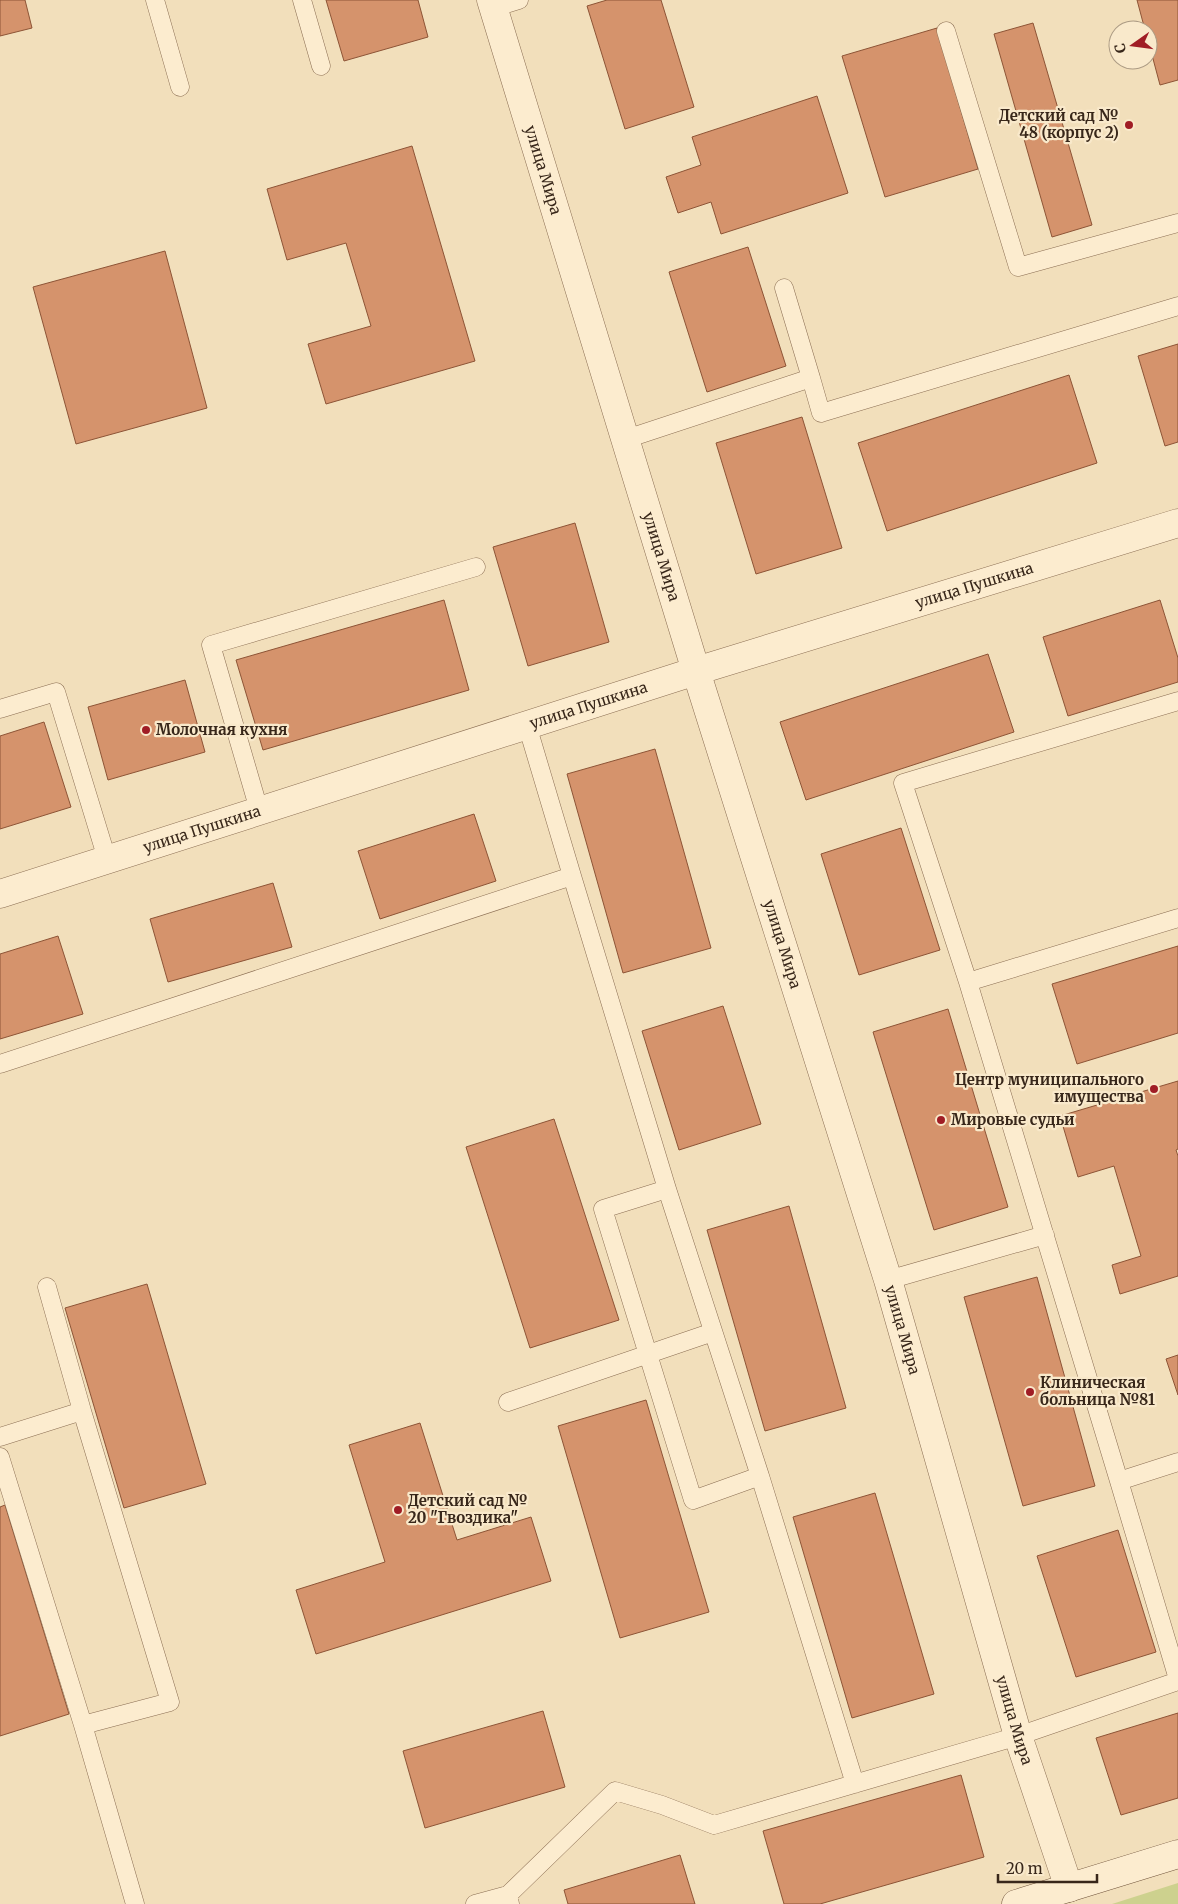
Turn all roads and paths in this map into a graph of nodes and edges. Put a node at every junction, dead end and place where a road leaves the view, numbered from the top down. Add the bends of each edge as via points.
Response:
1 (155, 0) edge
2 (302, 0) edge
3 (519, 0) edge
4 (492, 4) edge
5 (946, 31) dead end
6 (321, 66) dead end
7 (180, 87) dead end
8 (1178, 223) edge
9 (784, 288) dead end
10 (1178, 306) edge
11 (811, 378) junction
12 (626, 439) junction
13 (1178, 523) edge
14 (476, 567) dead end
15 (696, 671) junction
16 (1178, 701) edge
17 (0, 709) edge
18 (527, 725) junction
19 (259, 810) junction
20 (107, 859) junction
21 (572, 876) junction
22 (0, 894) edge
23 (1178, 918) edge
24 (968, 982) junction
25 (0, 1064) edge
26 (668, 1189) junction
27 (1045, 1234) junction
28 (888, 1280) junction
29 (47, 1287) dead end
30 (713, 1332) junction
31 (648, 1354) junction
32 (508, 1402) dead end
33 (82, 1411) junction
34 (0, 1437) edge
35 (0, 1457) edge
36 (1178, 1462) edge
37 (760, 1476) junction
38 (1119, 1481) junction
39 (1178, 1680) edge
40 (83, 1725) junction
41 (1018, 1736) junction
42 (855, 1784) junction
43 (1178, 1854) edge
44 (1069, 1888) junction
45 (509, 1899) edge
46 (135, 1904) edge
47 (475, 1904) edge
48 (1016, 1904) edge

1 - 7 lane
2 - 6 lane
3 - 4 lane
4 - 12 street, улица Мира
5 - 8 lane via 1018,266
9 - 11 lane
10 - 11 lane via 821,413
11 - 12 lane
12 - 15 street, улица Мира
13 - 15 street, улица Пушкина
14 - 19 lane via 211,645
15 - 18 street, улица Пушкина
15 - 28 street, улица Мира
16 - 24 lane via 903,783
17 - 20 lane via 56,692
18 - 19 street, улица Пушкина
18 - 21 lane
19 - 20 street, улица Пушкина
20 - 22 street, улица Пушкина
21 - 25 lane
21 - 26 lane
23 - 24 lane
24 - 27 lane
26 - 30 lane
26 - 31 lane via 603,1209
27 - 28 lane
27 - 38 lane
28 - 41 street, улица Мира
29 - 33 lane
30 - 31 lane
30 - 37 lane
31 - 32 lane
31 - 37 lane via 693,1500
33 - 34 lane
33 - 40 lane via 170,1702
35 - 40 lane
36 - 38 lane
37 - 42 lane
38 - 39 lane
39 - 41 lane
40 - 46 lane
41 - 42 lane
41 - 44 street, улица Мира
42 - 45 lane via 714,1824 615,1791
43 - 44 street
44 - 48 street
45 - 47 lane

